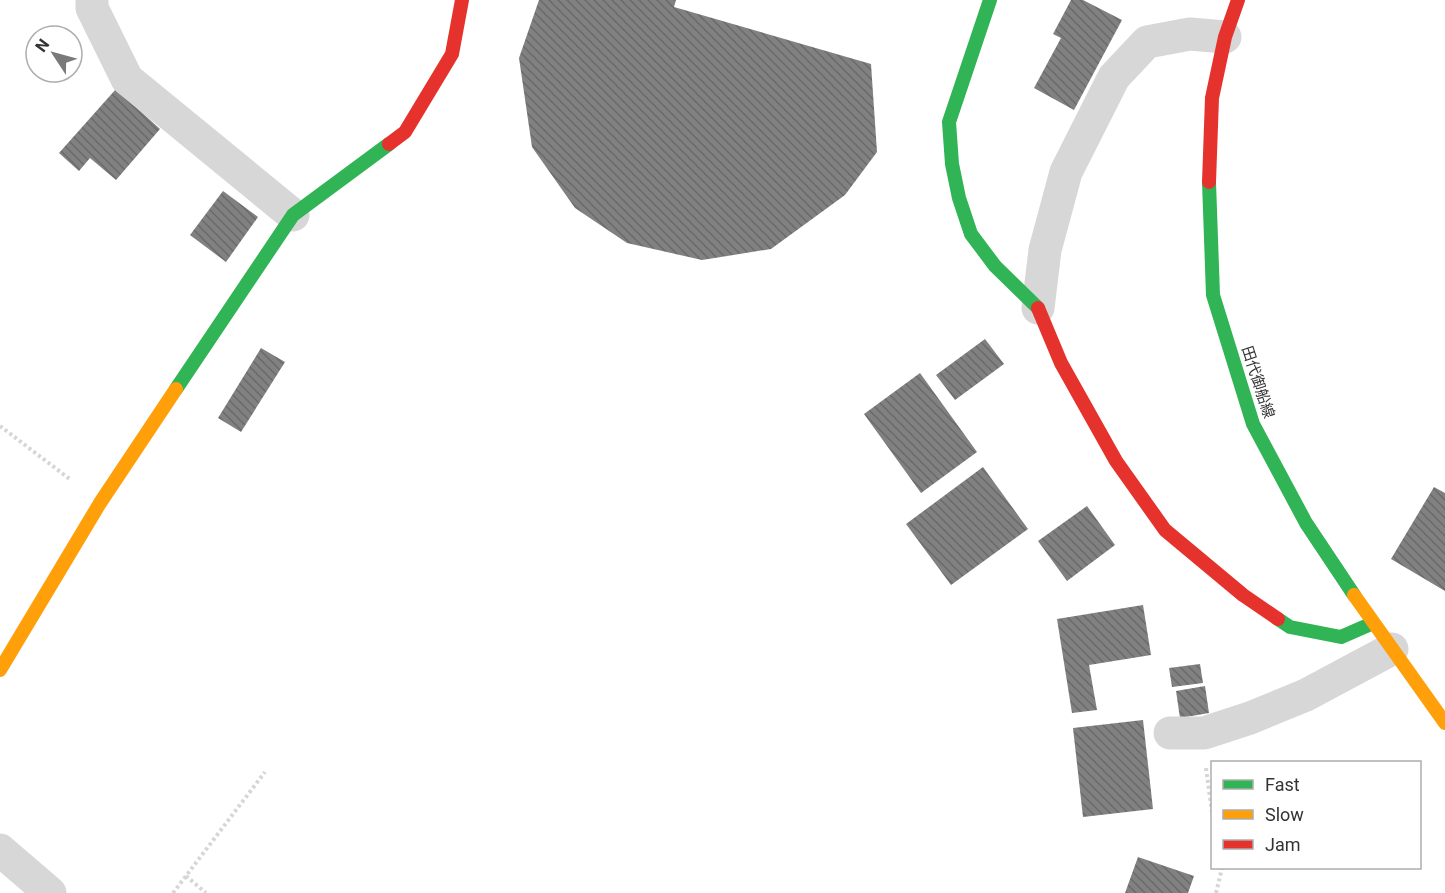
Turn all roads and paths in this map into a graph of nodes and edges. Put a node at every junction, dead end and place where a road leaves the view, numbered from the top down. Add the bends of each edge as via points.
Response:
1 (92, 0) edge
2 (462, 0) edge
3 (990, 0) edge
4 (1238, 0) edge
5 (1225, 37) junction
6 (293, 215) junction
7 (1038, 308) junction
8 (0, 426) edge
9 (100, 502) junction
10 (1382, 636) junction
11 (0, 670) edge
12 (1445, 723) edge
13 (1170, 733) dead end
14 (1204, 733) junction
15 (265, 772) dead end
16 (1211, 806) edge
17 (0, 850) edge
18 (1222, 869) edge
19 (186, 876) junction
20 (50, 893) edge
21 (173, 893) edge
22 (206, 893) edge
23 (1216, 893) edge

1 - 6 street via 92,8 127,79
2 - 6 street via 452,54 405,132
3 - 7 street via 949,122 952,165 971,234 995,266
4 - 5 street, 田代御船線
5 - 7 street via 1190,34 1146,42 1114,78 1066,172 1046,250
5 - 10 street, 田代御船線 via 1212,98 1209,178 1213,295 1253,424 1306,523
6 - 9 street
7 - 10 street via 1061,363 1116,461 1165,530 1243,595 1290,627 1341,637
8 - 9 path
9 - 11 street
10 - 12 street, 田代御船線
10 - 14 street via 1306,695
13 - 14 street
14 - 16 path
15 - 19 path
17 - 20 street
18 - 23 path
19 - 21 path
19 - 22 path

